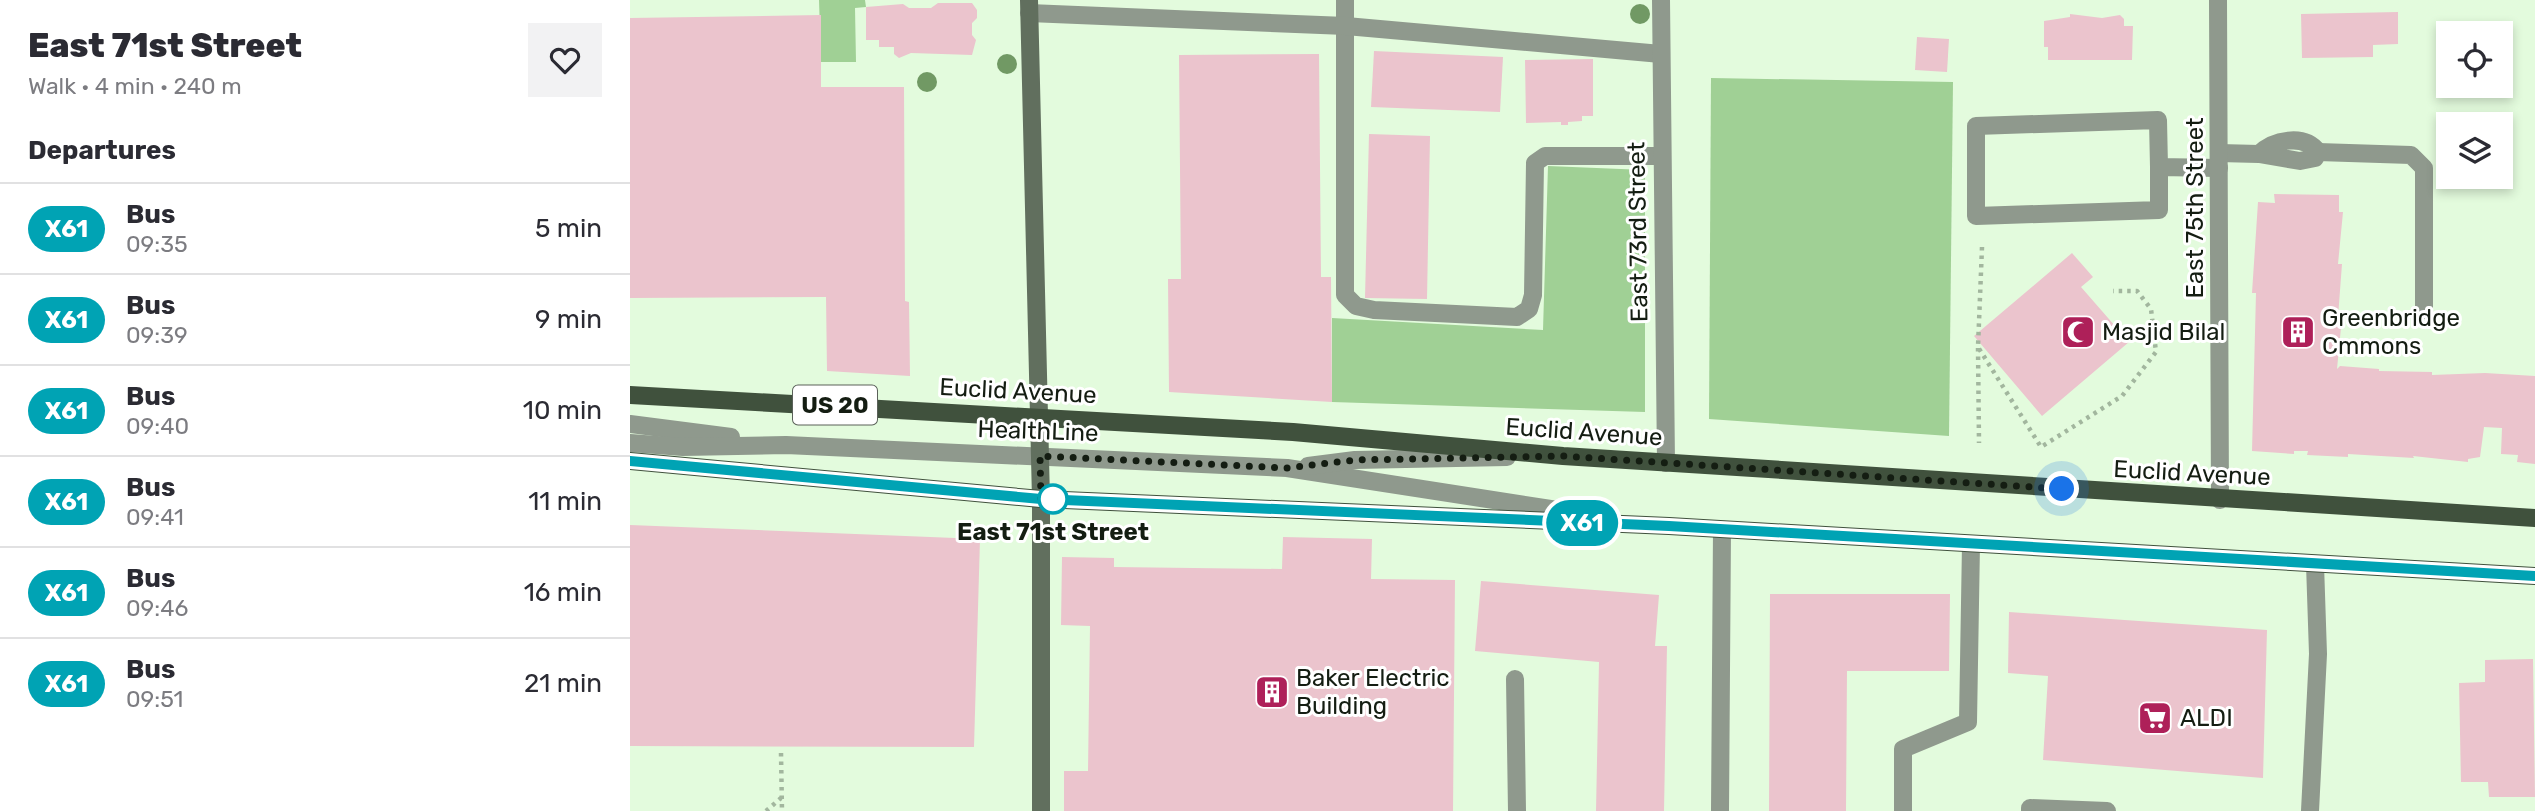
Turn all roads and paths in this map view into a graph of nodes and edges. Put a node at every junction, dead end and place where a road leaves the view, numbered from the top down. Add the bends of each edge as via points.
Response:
1 (1345, 0) edge
2 (1661, 0) edge
3 (2218, 0) edge
4 (1028, 6) edge
5 (1346, 26) junction
6 (1661, 54) junction
7 (1661, 156) junction
8 (2219, 161) junction
9 (2160, 167) junction
10 (1982, 247) dead end
11 (2112, 291) dead end
12 (2424, 310) dead end
13 (1978, 347) junction
14 (630, 395) edge
15 (1039, 416) junction
16 (630, 424) edge
17 (630, 443) edge
18 (1979, 443) dead end
19 (786, 445) junction
20 (1040, 456) junction
21 (1563, 456) junction
22 (630, 461) edge
23 (1666, 463) junction
24 (1287, 468) junction
25 (1041, 499) junction
26 (2220, 500) junction
27 (2535, 518) edge
28 (1669, 526) junction
29 (1722, 530) junction
30 (1971, 544) junction
31 (2315, 564) junction
32 (2535, 576) edge
33 (1515, 680) dead end
34 (781, 753) dead end
35 (782, 797) junction
36 (766, 811) edge
37 (782, 811) edge
38 (1041, 811) edge
39 (1517, 811) edge
40 (1720, 811) edge
41 (1903, 811) edge
42 (2030, 811) edge
43 (2107, 811) edge
44 (2310, 811) edge

1 - 5 street
2 - 6 street, East 73rd Street
3 - 8 street, East 75th Street
4 - 5 street
4 - 15 street
5 - 6 street
5 - 7 street via 1345,295 1356,306 1517,317 1529,309 1533,295 1535,163 1545,156
6 - 7 street, East 73rd Street
7 - 23 street, East 73rd Street
8 - 9 street
8 - 12 street via 2259,154 2300,161 2315,158 2318,152 2411,155 2424,169
8 - 26 street, East 75th Street
9 - 9 street via 2158,120 1976,126 1976,216 2160,210
10 - 13 path
11 - 13 path via 2137,291 2151,309 2156,352 2122,396 2041,447
13 - 18 path
14 - 15 main road, Euclid Avenue / US 20
15 - 20 street
15 - 21 main road, Euclid Avenue / US 20
16 - 19 street, HealthLine
17 - 19 street, HealthLine
19 - 20 street, HealthLine
20 - 24 street, HealthLine
20 - 25 street
21 - 23 main road, Euclid Avenue / US 20
21 - 24 street, HealthLine via 1355,460
22 - 25 main road
23 - 26 main road, Euclid Avenue / US 20
24 - 28 street, HealthLine
25 - 28 main road
25 - 38 street
26 - 27 main road, Euclid Avenue / US 20
28 - 29 main road
29 - 30 main road
29 - 40 street
30 - 31 main road
30 - 41 street via 1968,722 1903,749
31 - 32 main road
31 - 44 street via 2318,654
33 - 39 street
34 - 35 path
35 - 36 path
35 - 37 path
42 - 43 street

